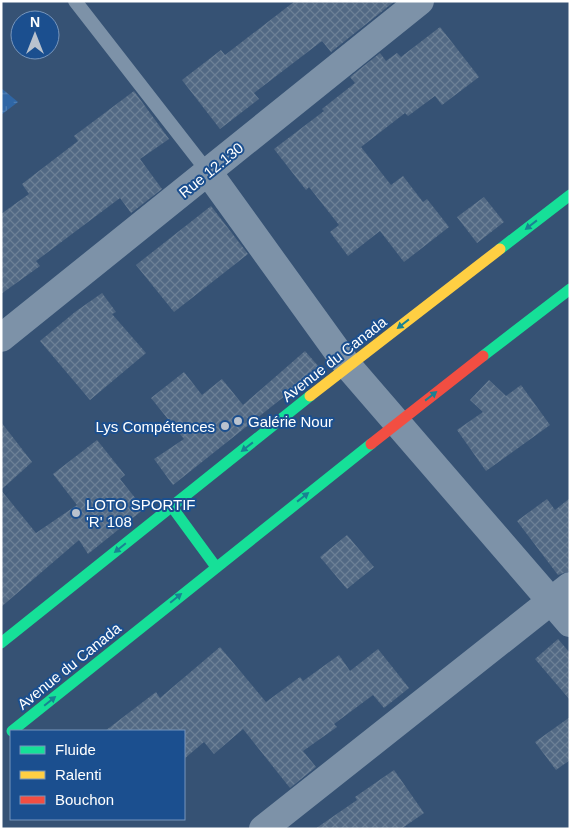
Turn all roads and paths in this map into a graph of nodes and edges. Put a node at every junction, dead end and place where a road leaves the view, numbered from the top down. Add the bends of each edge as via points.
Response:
1 (75, 1) edge
2 (420, 1) edge
3 (208, 172) junction
4 (570, 195) edge
5 (570, 289) edge
6 (1, 338) edge
7 (348, 366) junction
8 (398, 422) junction
9 (172, 507) junction
10 (216, 567) junction
11 (561, 593) edge
12 (570, 623) edge
13 (1, 643) edge
14 (14, 730) edge
15 (263, 829) edge

1 - 3 lane
2 - 3 street, Rue 12.130
3 - 6 street, Rue 12.130
3 - 7 street
4 -> 7 main road, Avenue du Canada
8 -> 5 main road, Avenue du Canada
7 - 8 street
7 -> 9 main road, Avenue du Canada
10 -> 8 main road, Avenue du Canada
8 - 11 street
9 - 10 main road
9 -> 13 main road, Avenue du Canada
14 -> 10 main road, Avenue du Canada
11 - 12 street
11 - 15 street

